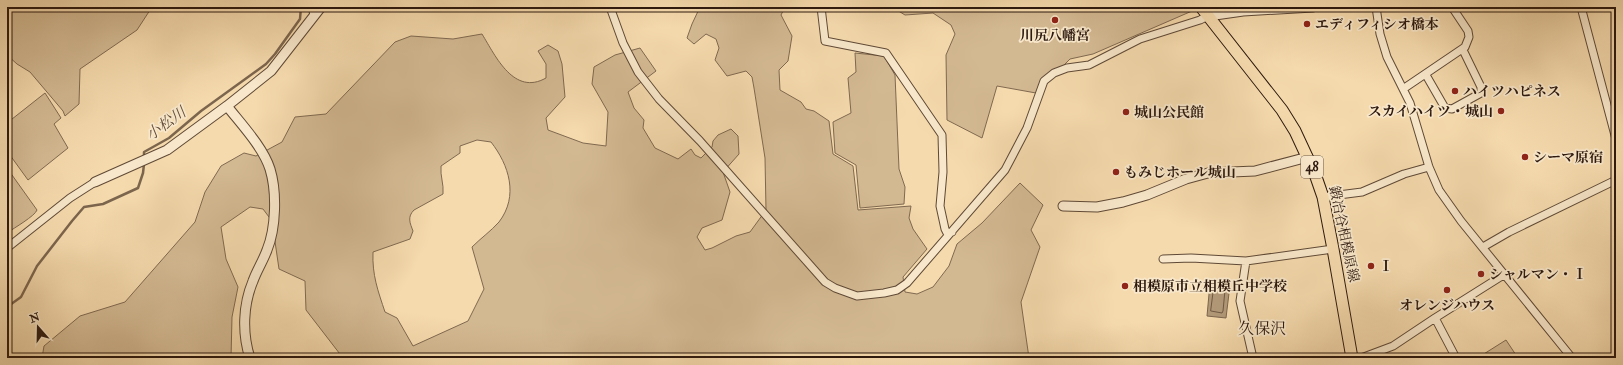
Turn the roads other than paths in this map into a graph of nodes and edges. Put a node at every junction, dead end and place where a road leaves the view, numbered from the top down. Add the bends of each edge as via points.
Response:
1 (321, 7) edge
2 (610, 7) edge
3 (821, 7) edge
4 (1313, 7) edge
5 (1376, 7) edge
6 (1452, 7) edge
7 (1582, 7) edge
8 (313, 11) edge
9 (1205, 11) edge
10 (1463, 50) junction
11 (1426, 75) junction
12 (1403, 89) junction
13 (227, 106) junction
14 (1616, 139) edge
15 (1308, 157) junction
16 (1429, 167) junction
17 (1616, 180) edge
18 (94, 182) joint
19 (1323, 198) junction
20 (1063, 206) dead end
21 (952, 232) junction
22 (1483, 247) junction
23 (7, 248) edge
24 (1333, 249) junction
25 (1163, 259) dead end
26 (1246, 261) junction
27 (1505, 274) junction
28 (1435, 318) junction
29 (250, 358) edge
30 (1253, 358) edge
31 (1352, 358) edge
32 (1361, 358) edge
33 (1456, 358) edge
34 (1572, 358) edge

1 - 8 street
2 - 21 street via 623,43 638,72 659,99 700,141 825,282 857,296 898,290
3 - 21 street via 826,41 886,53 942,135 943,172 940,206 945,229
4 - 9 street
5 - 12 street via 1387,57
6 - 10 street via 1468,31 1469,37
7 - 14 street
8 - 13 street via 271,71
9 - 15 main road, 鍛冶谷相模原線 / 48 via 1282,110
9 - 21 street via 1200,20 1140,39 1099,61 1067,68 1054,73 1044,81 1027,128 1005,170
10 - 11 street
10 - 11 street via 1481,92 1447,110
11 - 12 street
12 - 16 street
13 - 18 street via 177,143 150,159
13 - 29 street via 265,159 270,169 273,189 274,214 268,250 252,282 244,314
15 - 19 main road, 鍛冶谷相模原線 / 48
15 - 20 street via 1255,171 1208,173 1123,202 1097,207
16 - 19 street via 1399,176 1362,192
16 - 22 street via 1439,190
17 - 22 street
18 - 23 street
19 - 24 main road, 鍛冶谷相模原線 / 48
22 - 27 street
24 - 26 street
24 - 31 main road, 鍛冶谷相模原線 / 48
25 - 26 street
26 - 30 street via 1240,301
27 - 28 street
27 - 34 street
28 - 32 street via 1393,346
28 - 33 street

